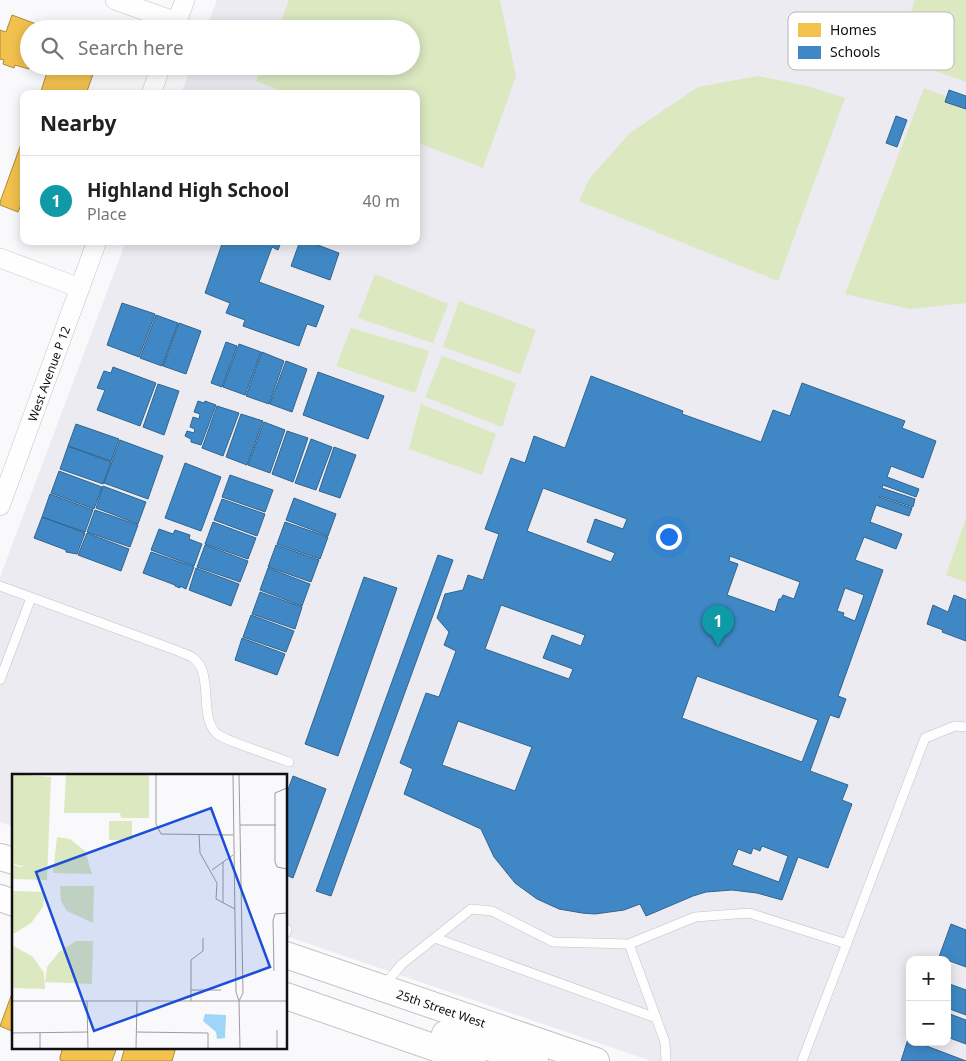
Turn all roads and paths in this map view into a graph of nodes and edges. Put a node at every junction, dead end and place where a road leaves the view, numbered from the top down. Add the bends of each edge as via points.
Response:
1 (115, 0) edge
2 (184, 0) edge
3 (163, 20) edge
4 (177, 20) edge
5 (158, 75) edge
6 (152, 90) edge
7 (96, 245) edge
8 (0, 258) edge
9 (80, 288) junction
10 (0, 506) edge
11 (0, 586) edge
12 (31, 598) junction
13 (0, 680) edge
14 (966, 727) edge
15 (289, 762) dead end
16 (0, 857) edge
17 (12, 861) edge
18 (0, 898) edge
19 (12, 902) edge
20 (435, 938) junction
21 (629, 944) junction
22 (847, 944) junction
23 (288, 956) edge
24 (381, 988) junction
25 (288, 997) edge
26 (656, 1018) junction
27 (385, 1031) junction
28 (473, 1061) edge
29 (534, 1061) edge
30 (596, 1061) edge
31 (666, 1061) edge
32 (802, 1061) edge

1 - 3 street
2 - 4 street
5 - 6 street
7 - 9 street, West Avenue P 12
8 - 9 street
9 - 10 street, West Avenue P 12
11 - 12 lane
12 - 13 lane
12 - 15 lane via 193,658 203,674 209,723 218,734
14 - 22 lane via 955,726 925,738
16 - 17 main road
18 - 19 main road
20 - 21 lane via 471,909 492,911 553,942
20 - 24 lane via 398,968
20 - 26 lane
21 - 22 lane via 694,916 749,913
21 - 26 lane
22 - 32 lane
23 - 24 main road, 25th Street West
24 - 30 main road, 25th Street West
25 - 27 main road
26 - 31 lane via 665,1042
27 - 28 main road
27 - 29 main road via 419,1029 439,1032

